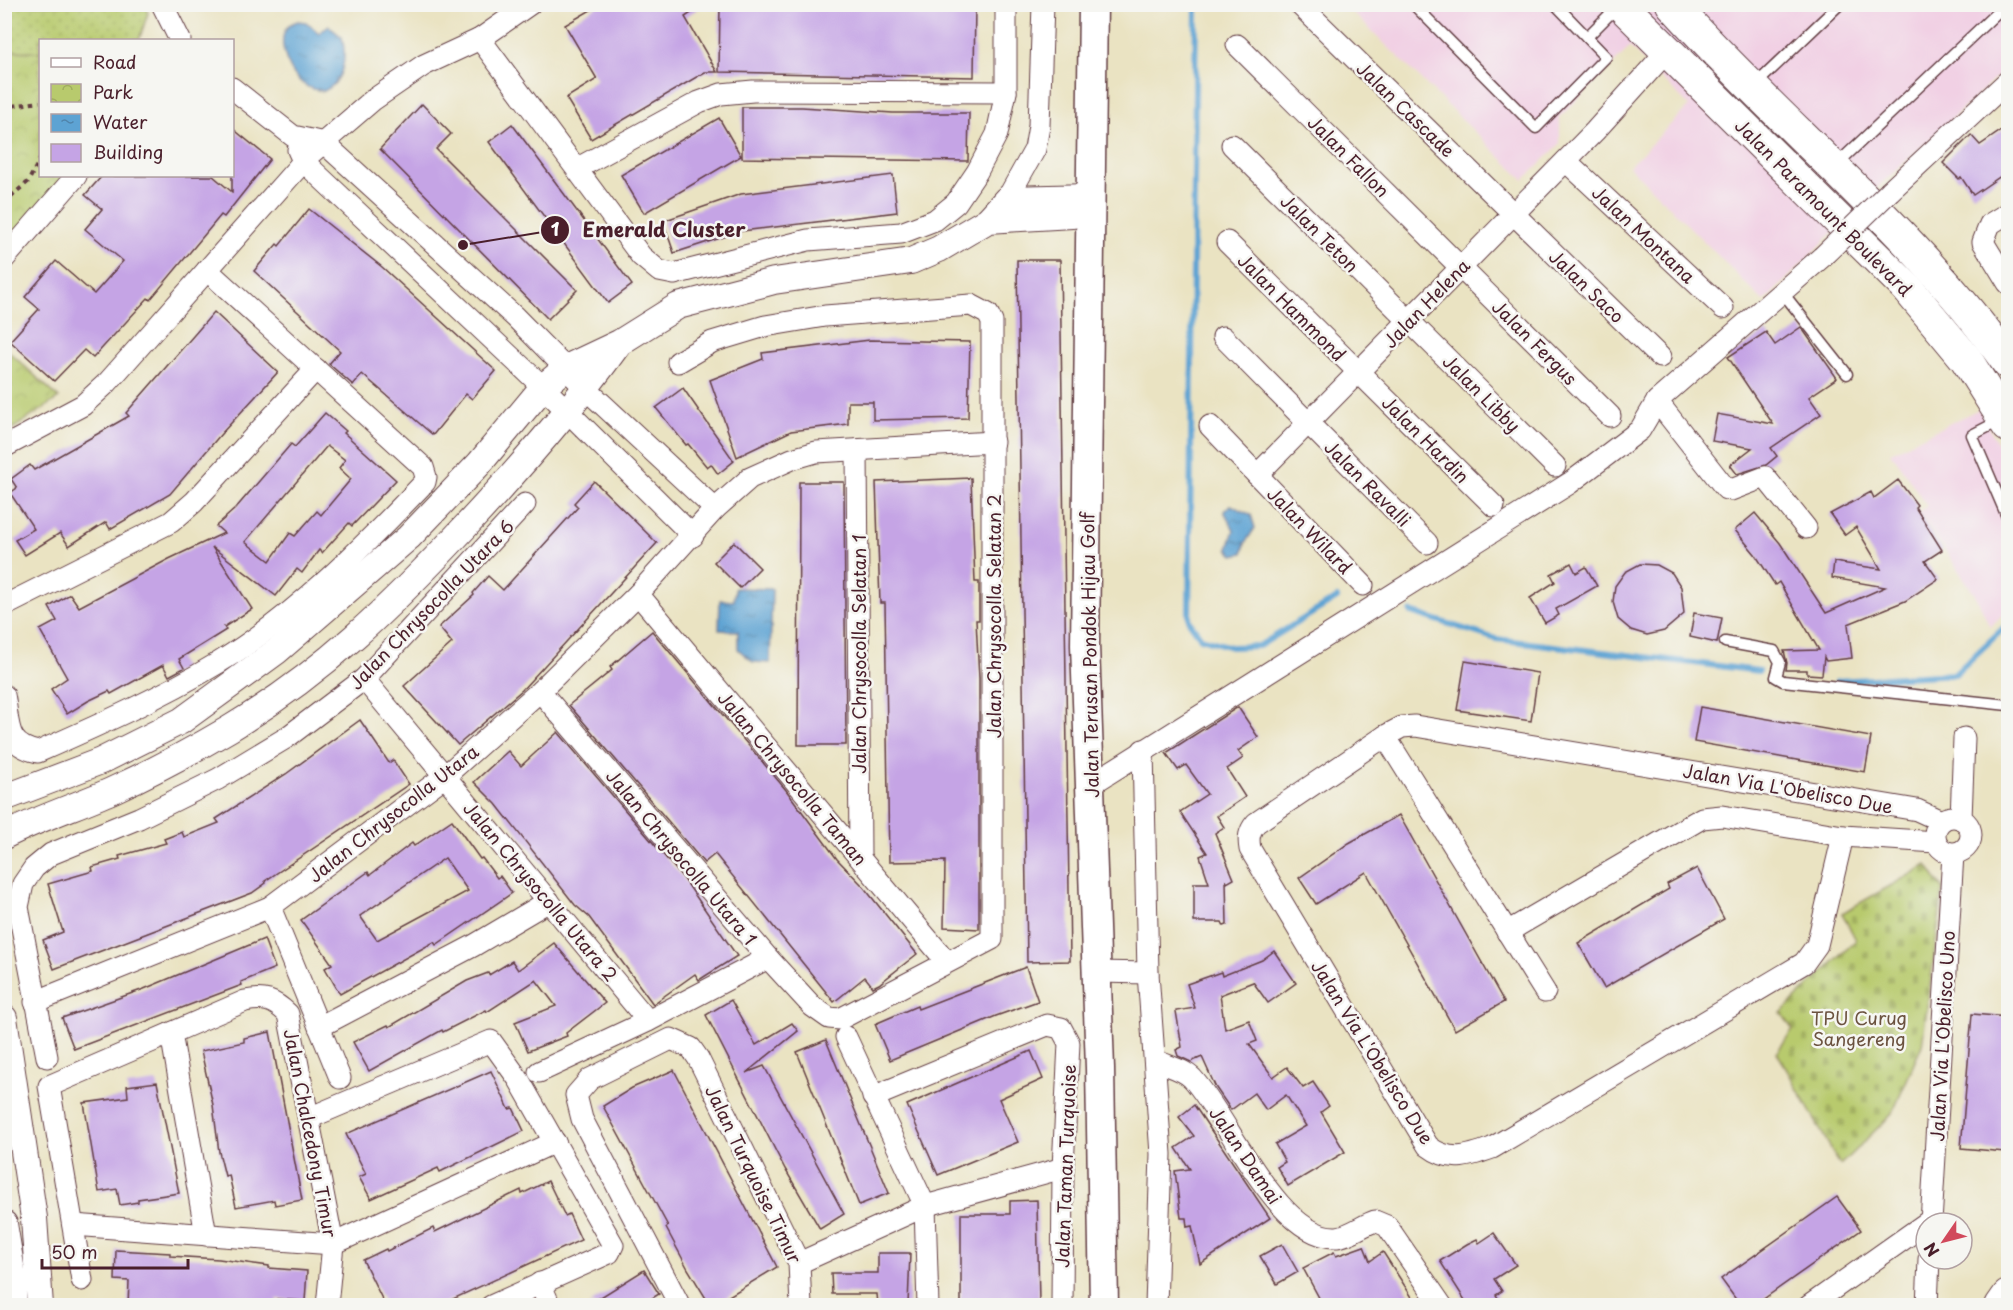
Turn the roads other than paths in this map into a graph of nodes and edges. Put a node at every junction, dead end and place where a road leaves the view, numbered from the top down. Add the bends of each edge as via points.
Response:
1 (162, 4) edge
2 (530, 4) edge
3 (1006, 4) edge
4 (1043, 4) edge
5 (1093, 4) edge
6 (1299, 4) edge
7 (1413, 4) edge
8 (1555, 4) edge
9 (1620, 4) edge
10 (1840, 4) edge
11 (2007, 4) edge
12 (1676, 6) edge
13 (1587, 37) junction
14 (180, 39) edge
15 (480, 39) junction
16 (1237, 45) dead end
17 (1668, 50) junction
18 (2008, 81) edge
19 (1753, 87) junction
20 (234, 90) edge
21 (1006, 92) junction
22 (293, 136) junction
23 (324, 143) junction
24 (1232, 145) dead end
25 (303, 161) junction
26 (1566, 161) junction
27 (578, 168) junction
28 (1833, 168) junction
29 (75, 177) edge
30 (1007, 199) junction
31 (1090, 205) junction
32 (2008, 213) edge
33 (1514, 214) junction
34 (988, 220) junction
35 (1227, 242) dead end
36 (4, 260) edge
37 (1461, 268) junction
38 (207, 270) junction
39 (2008, 283) edge
40 (1783, 293) junction
41 (1723, 308) dead end
42 (1409, 321) junction
43 (1223, 337) dead end
44 (619, 344) junction
45 (1660, 357) dead end
46 (678, 362) dead end
47 (2008, 363) edge
48 (566, 368) junction
49 (316, 369) junction
50 (1358, 372) junction
51 (1847, 374) dead end
52 (543, 387) junction
53 (586, 389) junction
54 (1658, 401) junction
55 (566, 412) junction
56 (1610, 416) dead end
57 (2006, 422) edge
58 (1308, 423) junction
59 (1210, 426) dead end
60 (993, 442) junction
61 (4, 447) edge
62 (857, 450) junction
63 (1555, 466) dead end
64 (1257, 475) junction
65 (525, 504) dead end
66 (1494, 506) dead end
67 (715, 509) junction
68 (2008, 519) edge
69 (1806, 528) dead end
70 (693, 536) junction
71 (1427, 543) dead end
72 (1363, 585) dead end
73 (638, 594) junction
74 (4, 606) edge
75 (1725, 642) dead end
76 (364, 679) junction
77 (540, 691) junction
78 (4, 695) edge
79 (2008, 705) edge
80 (1385, 736) junction
81 (1964, 738) dead end
82 (1143, 750) junction
83 (445, 776) junction
84 (1090, 785) junction
85 (4, 798) edge
86 (1951, 820) junction
87 (4, 836) edge
88 (1843, 836) junction
89 (1944, 848) junction
90 (860, 857) junction
91 (549, 901) junction
92 (270, 908) junction
93 (1507, 932) junction
94 (768, 958) junction
95 (947, 962) junction
96 (1097, 972) junction
97 (1148, 973) junction
98 (1545, 992) dead end
99 (35, 1002) junction
100 (4, 1018) edge
101 (648, 1021) junction
102 (319, 1027) junction
103 (171, 1033) junction
104 (846, 1037) dead end
105 (47, 1057) dead end
106 (1155, 1060) junction
107 (539, 1072) dead end
108 (340, 1078) dead end
109 (873, 1097) junction
110 (309, 1118) junction
111 (555, 1142) junction
112 (1063, 1168) junction
113 (925, 1206) junction
114 (1931, 1211) edge
115 (4, 1224) edge
116 (73, 1225) junction
117 (1914, 1233) edge
118 (206, 1235) junction
119 (333, 1245) junction
120 (799, 1263) junction
121 (1928, 1271) edge
122 (82, 1280) dead end
123 (540, 1283) junction
124 (2008, 1296) edge
125 (1812, 1304) edge
126 (13, 1305) edge
127 (40, 1305) edge
128 (327, 1305) edge
129 (490, 1305) edge
130 (550, 1305) edge
131 (680, 1305) edge
132 (801, 1305) edge
133 (928, 1305) edge
134 (1062, 1305) edge
135 (1104, 1305) edge
136 (1156, 1305) edge
137 (1442, 1305) edge
138 (1927, 1305) edge
139 (2001, 1305) edge

1 - 14 street
2 - 15 street
3 - 21 street
4 - 30 street via 1035,149
5 - 31 main road, Jalan Terusan Pondok Hijau Golf
6 - 33 street, Jalan Cascade
7 - 13 lane via 1536,128 1606,57
8 - 13 lane
9 - 13 lane
9 - 17 main road, Jalan Paramount Boulevard
10 - 19 lane
11 - 28 lane
12 - 19 main road, Jalan Paramount Boulevard
15 - 23 street via 407,77 373,100
15 - 27 street
16 - 37 street, Jalan Fallon
17 - 26 street, Jalan Helena
17 - 57 main road, Jalan Paramount Boulevard via 1907,288 1966,359
18 - 40 street, bridge
19 - 28 main road, Jalan Paramount Boulevard
20 - 22 street
21 - 27 street via 721,94 699,102
21 - 27 street via 997,134 977,172 956,203 935,220 901,233 808,240 674,274 659,271 641,256
22 - 23 street
22 - 25 street
23 - 25 street
23 - 48 street
24 - 42 street, Jalan Teton
25 - 38 street
25 - 52 street
26 - 33 street, Jalan Helena
26 - 41 street, Jalan Montana
28 - 47 main road, Jalan Paramount Boulevard via 1917,251 1978,320
29 - 36 street
30 - 31 street
30 - 34 street
31 - 34 street
31 - 84 main road, Jalan Terusan Pondok Hijau Golf via 1085,645
32 - 39 street via 1990,224 1983,242
33 - 37 street, Jalan Helena
33 - 45 street, Jalan Saco
34 - 44 street via 911,261 774,281 678,306
35 - 50 street, Jalan Hammond
37 - 42 street, Jalan Helena
37 - 56 street, Jalan Fergus
38 - 49 street
38 - 61 street via 83,405
40 - 51 lane
40 - 54 street
42 - 50 street, Jalan Helena
42 - 63 street, Jalan Libby
43 - 58 street, Jalan Ravalli
44 - 48 street
44 - 53 street
46 - 60 street, Jalan Chrysocolla Selatan 2 via 712,342 765,326 825,316 971,304 988,314 992,322
48 - 52 street
48 - 53 street
49 - 74 street via 171,522
49 - 78 street via 423,467 426,477 359,552 303,601 221,662 146,704 38,752 21,749 15,743
50 - 58 street, Jalan Helena
50 - 66 street, Jalan Hardin
52 - 55 street
52 - 85 street via 430,516 277,651 181,721 101,761
53 - 55 street
53 - 67 street
54 - 69 street via 1726,489 1765,477
54 - 82 street via 1640,430 1570,483
55 - 70 street
55 - 87 street via 503,488 399,597 298,685 195,748 113,790
57 - 68 lane via 1972,435
58 - 64 street, Jalan Helena
58 - 71 street, Jalan Ravalli
59 - 64 street, Jalan Wilard
60 - 62 street, Jalan Chrysocolla Utara
60 - 95 street, Jalan Chrysocolla Selatan 2 via 992,939
62 - 67 street, Jalan Chrysocolla Utara via 816,452 792,459 750,478
62 - 90 street, Jalan Chrysocolla Selatan 1
64 - 72 street, Jalan Wilard
65 - 76 street, Jalan Chrysocolla Utara 6
67 - 70 street, Jalan Chrysocolla Utara
70 - 73 street, Jalan Chrysocolla Utara
73 - 77 street, Jalan Chrysocolla Utara
73 - 90 street, Jalan Chrysocolla Taman
75 - 79 lane via 1774,651 1780,662 1776,677 1783,681
76 - 83 street, Jalan Chrysocolla Utara 2
76 - 99 street, Jalan Chrysocolla Utara 6 via 286,738 218,779 139,818 51,854 34,868 23,884 18,907
77 - 83 street, Jalan Chrysocolla Utara
77 - 94 street, Jalan Chrysocolla Utara 1
80 - 86 street, Jalan Via L'Obelisco Due via 1402,727 1428,726 1917,810
80 - 88 street, Jalan Via L'Obelisco Due via 1257,823 1248,840 1428,1146 1440,1155 1466,1156 1492,1148 1804,963 1817,945
80 - 93 street
81 - 86 street, Jalan Via L'Obelisco Uno
82 - 84 street
82 - 97 street
83 - 91 street, Jalan Chrysocolla Utara 2
83 - 92 street, Jalan Chrysocolla Utara
84 - 96 main road, Jalan Terusan Pondok Hijau Golf
86 - 89 street, Jalan Via L'Obelisco Uno via 1935,831
86 - 89 street, Jalan Via L'Obelisco Uno via 1969,828 1970,840 1964,850
88 - 89 street, Jalan Via L'Obelisco Due
88 - 93 street, Jalan Via L'Obelisco Due via 1722,816 1702,818
89 - 114 street, Jalan Via L'Obelisco Uno
90 - 95 street, Jalan Chrysocolla Taman
91 - 101 street, Jalan Chrysocolla Utara 2
91 - 102 street
92 - 99 street, Jalan Chrysocolla Utara
92 - 102 street
93 - 98 street
94 - 95 street, Jalan Chrysocolla Utara 1 via 813,1006 829,1018 840,1019
94 - 101 street
96 - 97 street
96 - 135 main road, Jalan Terusan Pondok Hijau Golf
97 - 106 street
99 - 105 street, Jalan Chrysocolla Utara 6
100 - 127 street via 34,1218
101 - 107 street
102 - 108 street
103 - 110 street, Jalan Chalcedony Timur via 245,1001 260,998 276,1002 288,1014
103 - 116 street via 49,1086
103 - 118 street
104 - 109 street
106 - 136 street via 1161,1154
106 - 137 street, Jalan Damai via 1192,1077 1277,1203 1298,1224 1324,1236 1339,1237 1375,1221 1387,1226
109 - 112 street, Jalan Taman Turquoise via 1047,1026 1061,1028 1069,1043
109 - 113 street
110 - 111 street via 491,1041
110 - 119 street, Jalan Chalcedony Timur
111 - 119 street
111 - 123 street via 613,1245 609,1252
112 - 113 street
112 - 134 street, Jalan Taman Turquoise
113 - 120 street
113 - 133 street
115 - 126 street via 14,1278
116 - 118 street
116 - 122 street
117 - 125 street, Jalan Via L'Obelisco Uno
118 - 119 street
119 - 128 street, Jalan Chalcedony Timur
120 - 131 street, Jalan Turquoise Timur via 698,1058 691,1048 671,1040 590,1079 576,1095 582,1119
120 - 132 street, Jalan Turquoise Timur
121 - 138 street
123 - 129 street
123 - 130 street
124 - 139 main road

